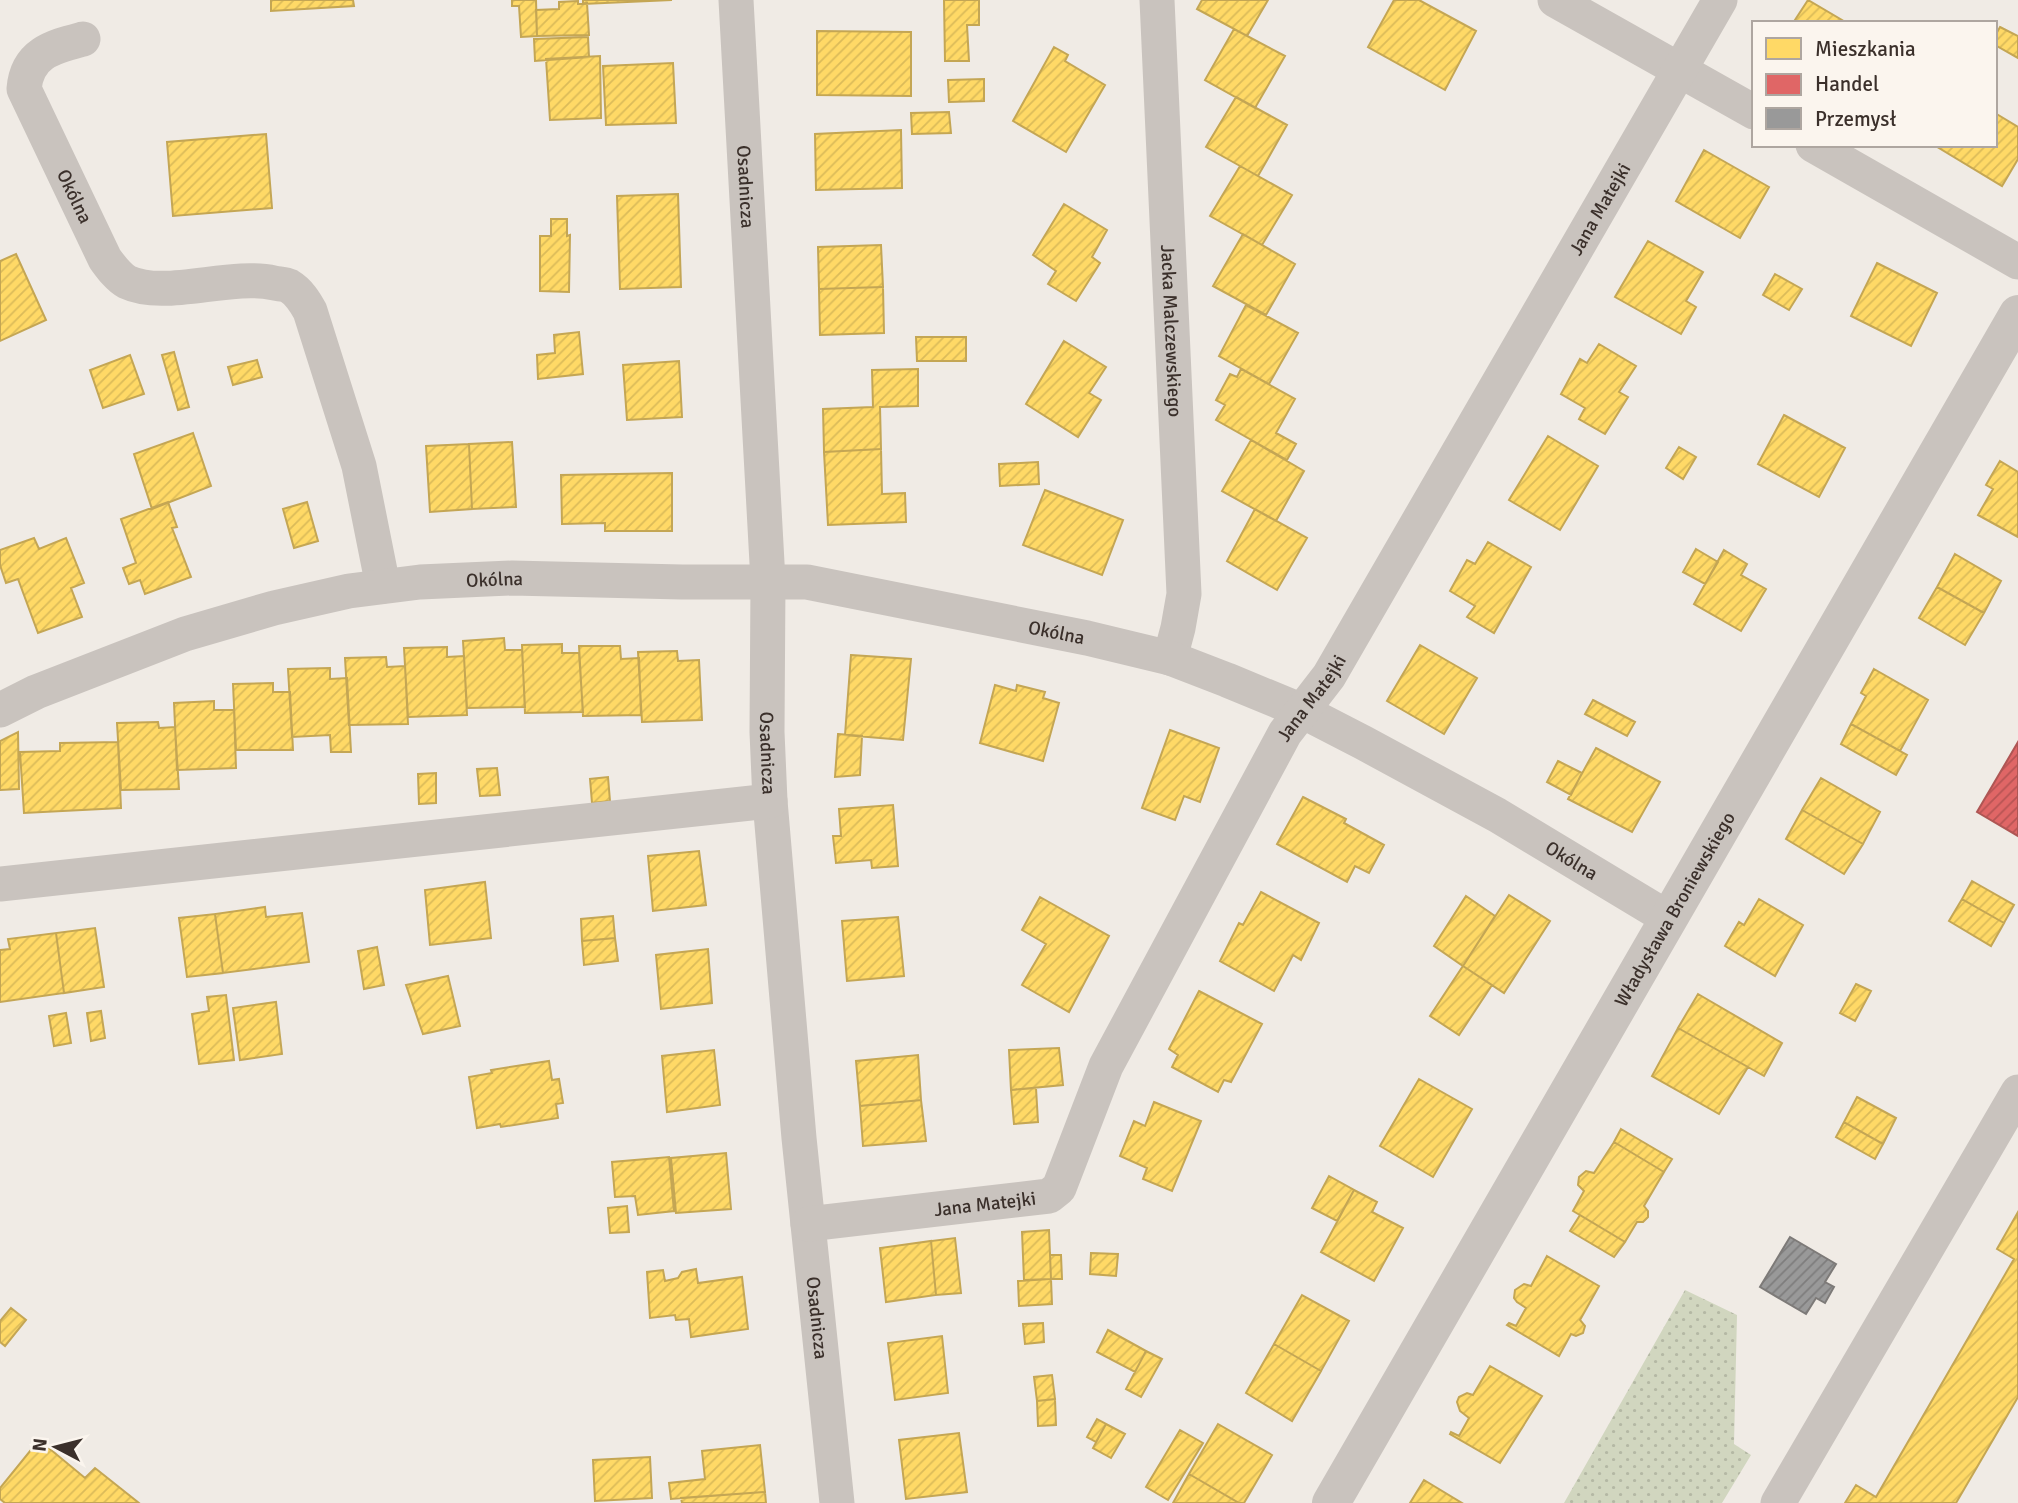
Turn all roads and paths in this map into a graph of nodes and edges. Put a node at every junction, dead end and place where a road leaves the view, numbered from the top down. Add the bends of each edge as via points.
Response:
1 (736, 0) edge
2 (1157, 0) edge
3 (1555, 0) edge
4 (1720, 0) edge
5 (83, 39) dead end
6 (1679, 69) junction
7 (1752, 111) edge
8 (1817, 147) edge
9 (2018, 262) edge
10 (2018, 314) edge
11 (768, 581) junction
12 (383, 586) junction
13 (1170, 658) junction
14 (0, 710) edge
15 (1302, 711) junction
16 (771, 801) junction
17 (0, 884) edge
18 (1668, 918) junction
19 (2018, 1092) edge
20 (808, 1224) junction
21 (837, 1503) edge
22 (1331, 1503) edge
23 (1778, 1503) edge

1 - 11 street, Osadnicza
2 - 13 street, Jacka Malczewskiego via 1184,594
3 - 6 street
4 - 6 street, Jana Matejki
5 - 12 street, Okólna via 41,55 25,76 24,89 105,259 126,282 137,285 165,288 265,281 289,286 303,298 359,466
6 - 7 street
6 - 15 street, Jana Matejki via 1329,676
8 - 9 street
10 - 18 street, Władysława Broniewskiego
11 - 12 street, Okólna via 512,578
11 - 13 street, Okólna via 807,582
11 - 16 street, Osadnicza
12 - 14 street, Okólna via 314,598 185,634
13 - 15 street, Okólna
15 - 18 street, Okólna via 1497,815
15 - 20 street, Jana Matejki via 1285,733 1106,1066 1059,1188 1049,1196
16 - 17 street
16 - 20 street, Osadnicza
18 - 22 street, Władysława Broniewskiego
19 - 23 street
20 - 21 street, Osadnicza

